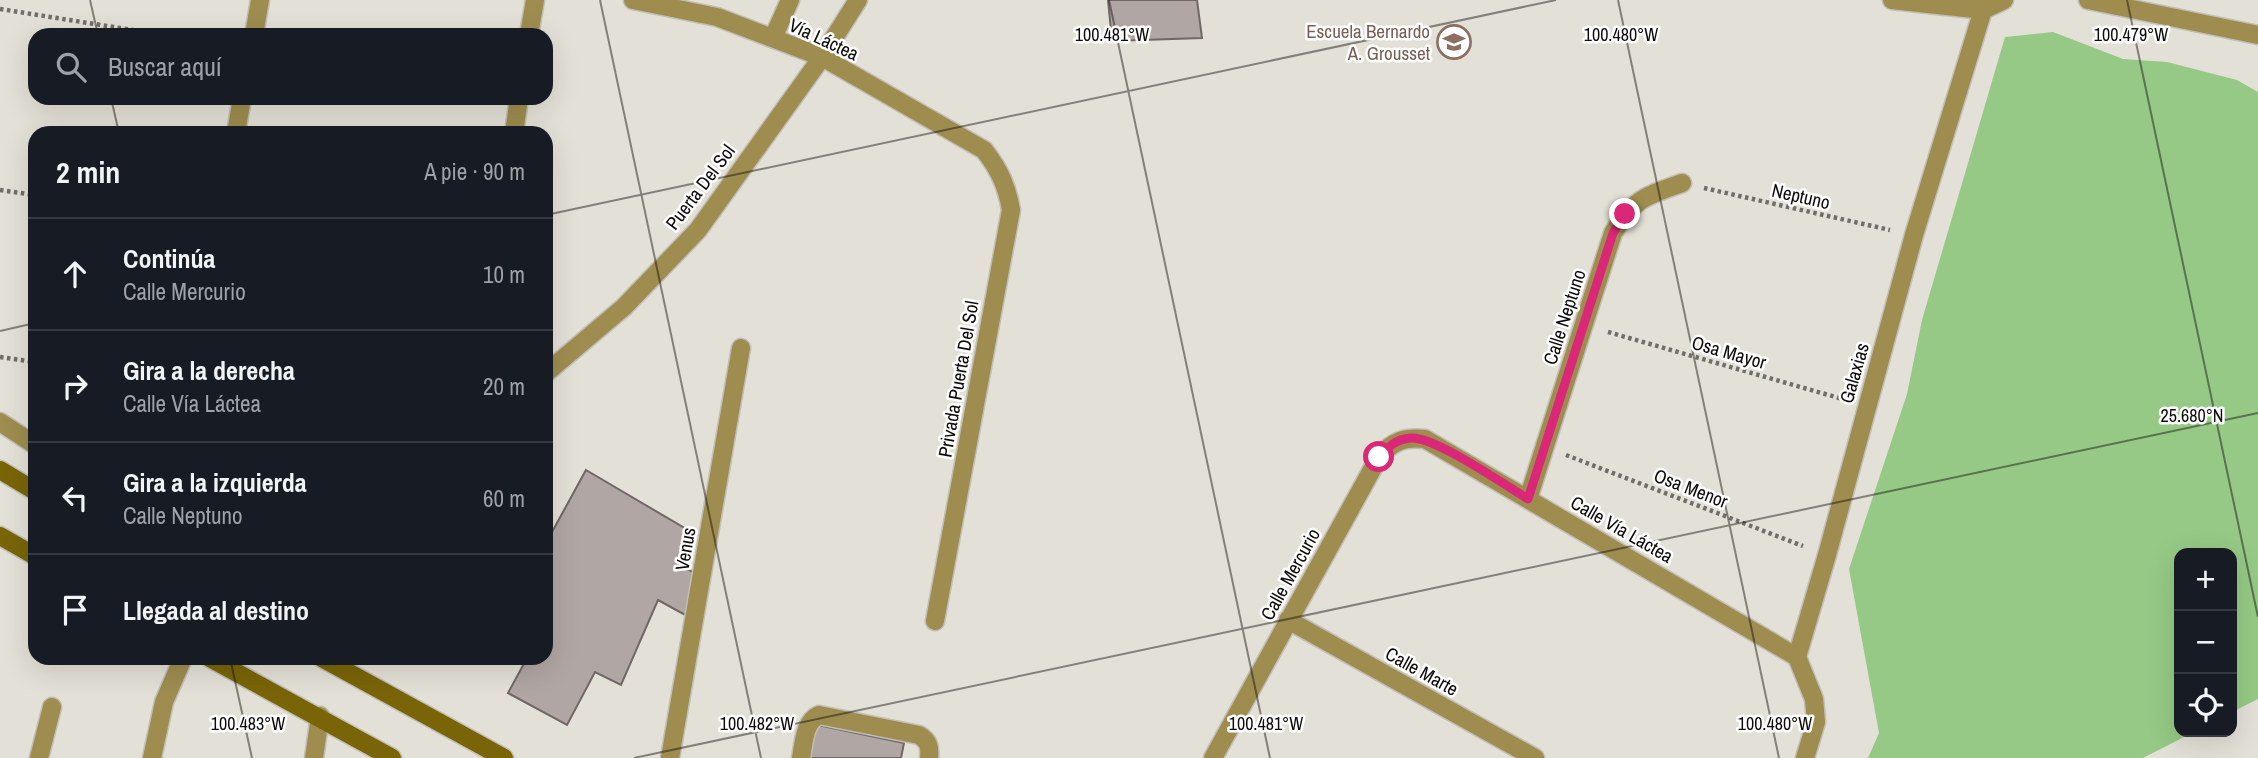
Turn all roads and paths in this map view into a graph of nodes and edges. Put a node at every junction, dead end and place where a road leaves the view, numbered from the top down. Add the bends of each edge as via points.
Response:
1 (260, 0) edge
2 (535, 0) edge
3 (633, 0) edge
4 (790, 0) edge
5 (858, 0) edge
6 (1892, 0) edge
7 (2004, 0) edge
8 (2088, 0) edge
9 (1984, 5) edge
10 (0, 9) edge
11 (120, 28) edge
12 (255, 28) edge
13 (530, 28) edge
14 (2258, 35) edge
15 (773, 38) junction
16 (822, 57) junction
17 (241, 105) edge
18 (518, 105) edge
19 (237, 126) edge
20 (515, 126) edge
21 (984, 150) joint
22 (1682, 183) joint
23 (0, 190) edge
24 (28, 194) edge
25 (1914, 235) junction
26 (1584, 325) junction
27 (741, 348) dead end
28 (0, 357) edge
29 (28, 361) edge
30 (553, 367) edge
31 (1867, 406) junction
32 (0, 422) edge
33 (1425, 439) joint
34 (28, 440) edge
35 (1545, 447) junction
36 (0, 470) edge
37 (28, 487) edge
38 (1528, 499) junction
39 (0, 536) edge
40 (28, 552) edge
41 (1828, 555) junction
42 (1288, 620) junction
43 (935, 621) dead end
44 (1797, 657) junction
45 (180, 665) edge
46 (223, 665) edge
47 (335, 665) edge
48 (52, 707) dead end
49 (320, 716) junction
50 (39, 758) edge
51 (152, 758) edge
52 (314, 758) edge
53 (392, 758) edge
54 (504, 758) edge
55 (670, 758) edge
56 (801, 758) edge
57 (929, 758) edge
58 (1213, 758) edge
59 (1535, 758) edge
60 (1805, 758) edge

1 - 12 street
2 - 13 street
3 - 15 street, Vía Láctea via 717,17
4 - 15 street
5 - 16 street, Puerta Del Sol
6 - 9 street
7 - 9 street
8 - 14 street
9 - 25 street, Galaxias
10 - 11 path
15 - 16 street, Vía Láctea
16 - 21 street, Vía Láctea
16 - 30 street, Puerta Del Sol via 698,230 624,307
17 - 19 street
18 - 20 street
21 - 43 street, Privada Puerta Del Sol via 998,167 1011,210
22 - 25 path, Neptuno
22 - 26 street, Calle Neptuno via 1643,197 1625,214 1613,233
23 - 24 path
25 - 31 street, Galaxias
26 - 31 path, Osa Mayor
26 - 35 street, Calle Neptuno
27 - 55 street, Venus
28 - 29 path
31 - 41 street, Galaxias
32 - 34 street
33 - 38 street, Calle Vía Láctea
33 - 42 street, Calle Mercurio via 1401,439 1379,457
35 - 38 street, Calle Neptuno
35 - 41 path, Osa Menor
36 - 37 main road
38 - 44 street, Calle Vía Láctea
39 - 40 main road
41 - 44 street, Galaxias
42 - 58 street, Calle Mercurio
42 - 59 street, Calle Marte
44 - 60 street via 1814,699 1816,723
45 - 51 street via 164,702
46 - 49 main road
47 - 54 main road
48 - 50 street
49 - 52 street
49 - 53 main road
56 - 57 street via 808,726 819,715 919,736 927,740

